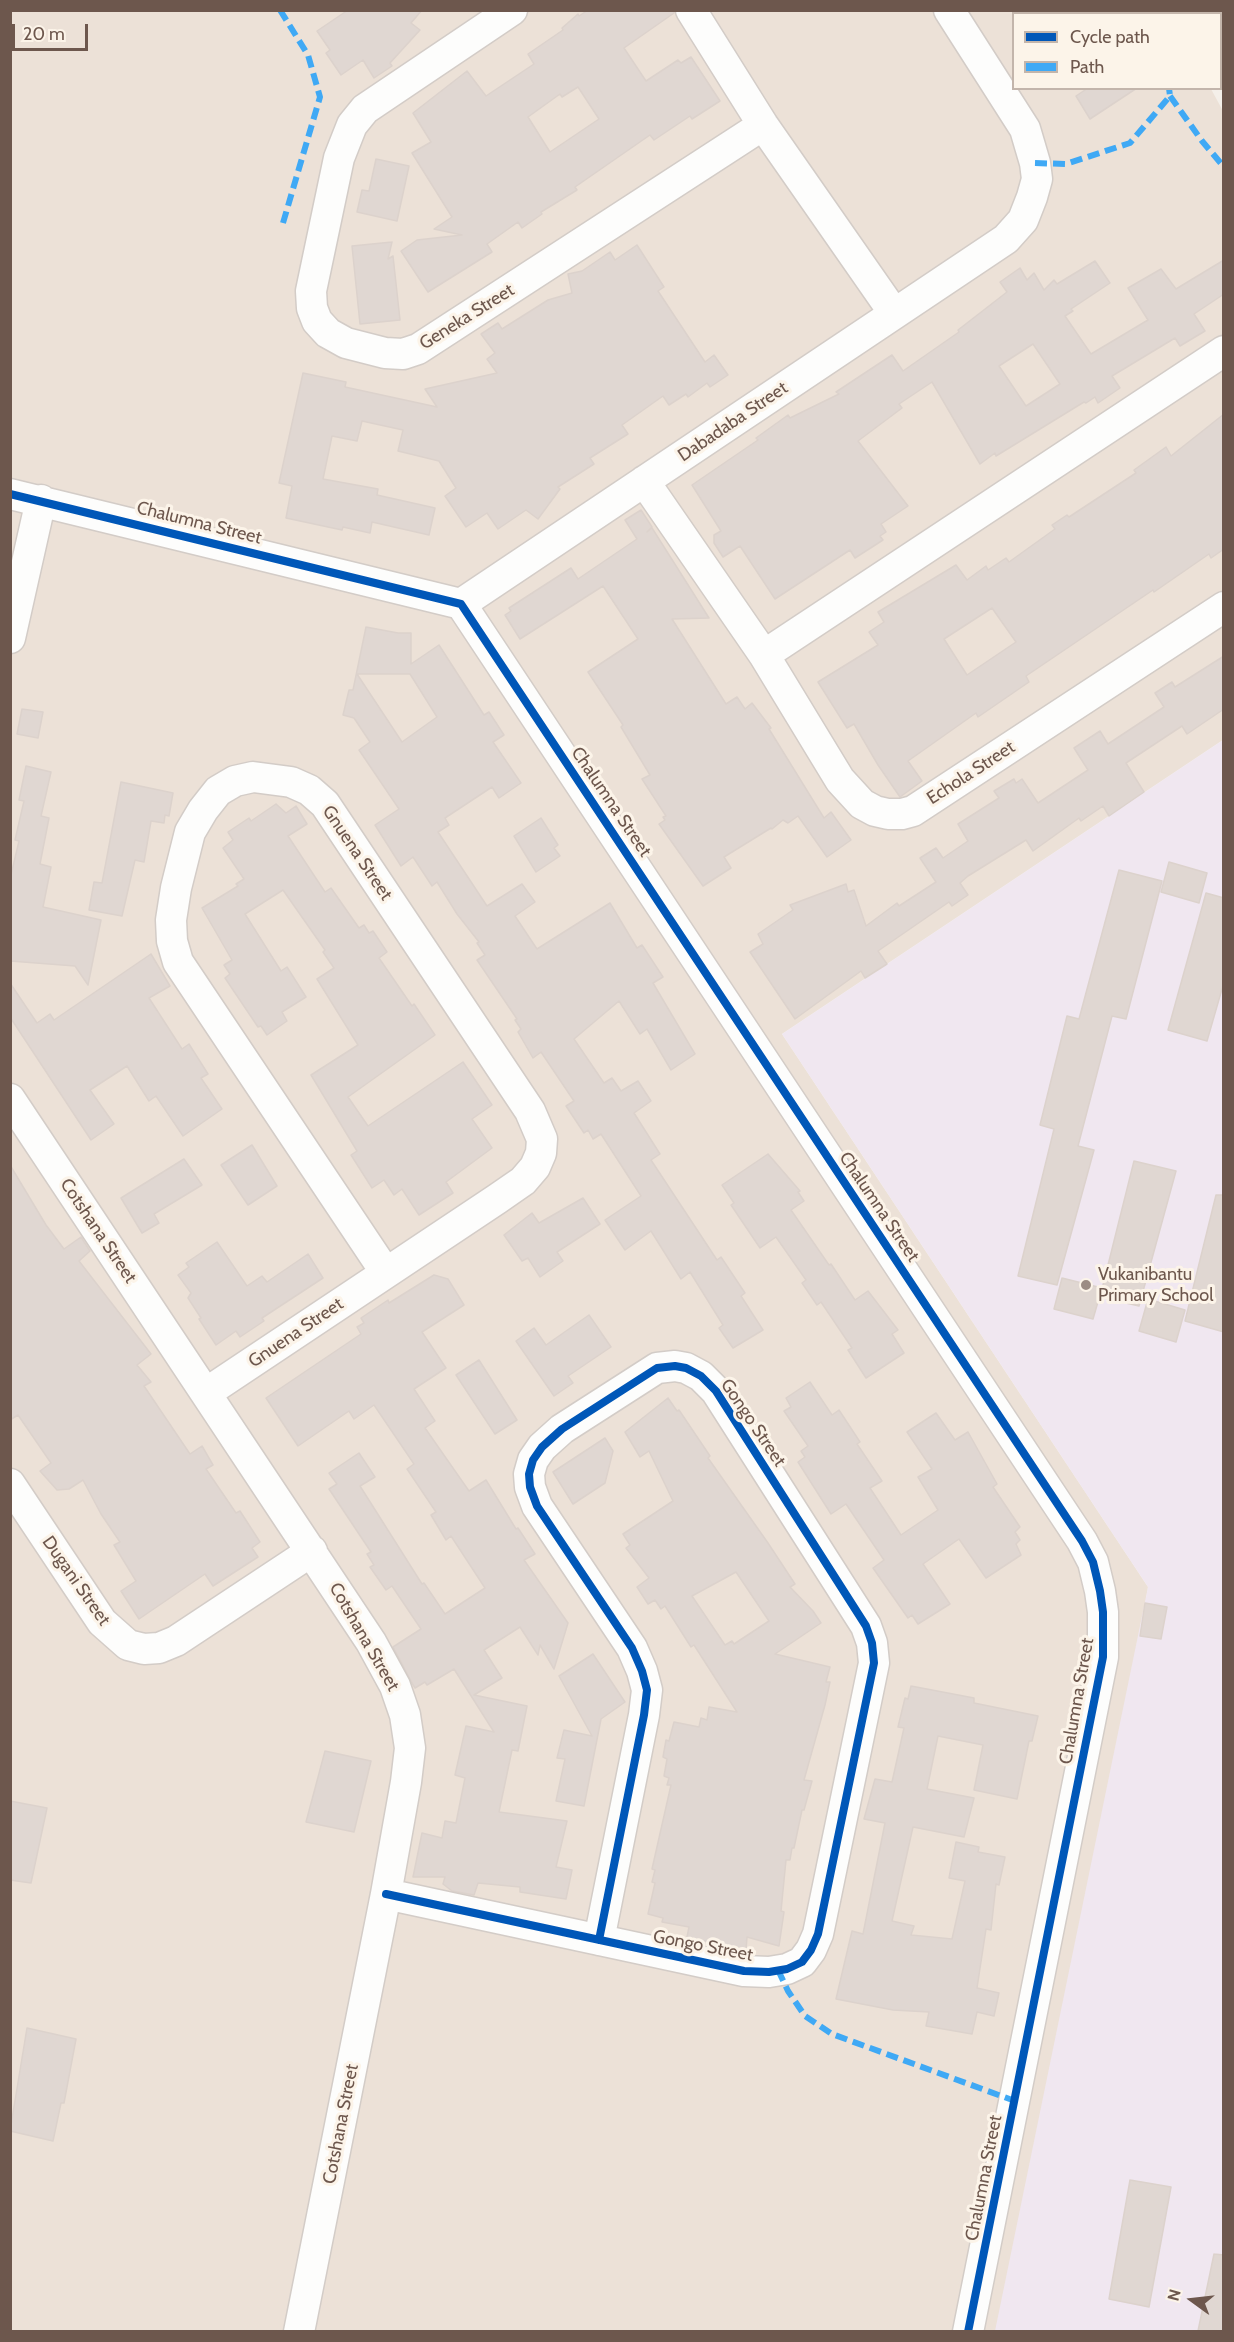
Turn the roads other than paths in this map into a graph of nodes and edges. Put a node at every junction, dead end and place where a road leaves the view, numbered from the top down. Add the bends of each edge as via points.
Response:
1 (512, 10) edge
2 (691, 10) edge
3 (949, 10) edge
4 (763, 125) junction
5 (894, 313) junction
6 (1224, 351) edge
7 (644, 481) junction
8 (10, 494) edge
9 (41, 500) junction
10 (461, 604) junction
11 (1224, 607) edge
12 (10, 638) edge
13 (764, 655) junction
14 (10, 1099) edge
15 (386, 1273) junction
16 (206, 1393) junction
17 (10, 1484) edge
18 (312, 1551) junction
19 (386, 1894) junction
20 (599, 1940) junction
21 (299, 2331) edge
22 (968, 2331) edge

1 - 4 street, Geneka Street via 365,109 344,140 325,219 312,308 328,333 346,343 385,353 403,354 418,349
2 - 4 street
3 - 5 street, Dabadaba Street via 1016,111 1031,145 1037,179 1023,220 1006,240
4 - 5 street
5 - 7 street, Dabadaba Street
6 - 13 street
7 - 10 street, Dabadaba Street
7 - 13 street, Echola Street
8 - 9 street, Chalumna Street
9 - 10 street, Chalumna Street
9 - 12 street
10 - 22 street, Chalumna Street via 1093,1562 1103,1612 1103,1657
11 - 13 street, Echola Street via 913,811 902,814 874,811 851,793
14 - 16 street, Cotshana Street
15 - 15 street, Gnuena Street via 178,962 171,920 190,832 218,791 235,781 253,777 291,782 309,790 325,804 530,1111 542,1138 535,1167 523,1180
15 - 16 street, Gnuena Street
16 - 18 street, Cotshana Street
17 - 18 street, Dugani Street via 102,1622 128,1646 159,1648 176,1641
18 - 19 street, Cotshana Street via 371,1642 395,1686 405,1715 410,1748
19 - 20 street, Gongo Street
19 - 21 street, Cotshana Street
20 - 20 street, Gongo Street via 647,1690 632,1648 537,1506 529,1474 542,1447 562,1430 657,1368 675,1366 702,1376 716,1391 866,1626 874,1663 818,1934 802,1962 769,1972 744,1971

